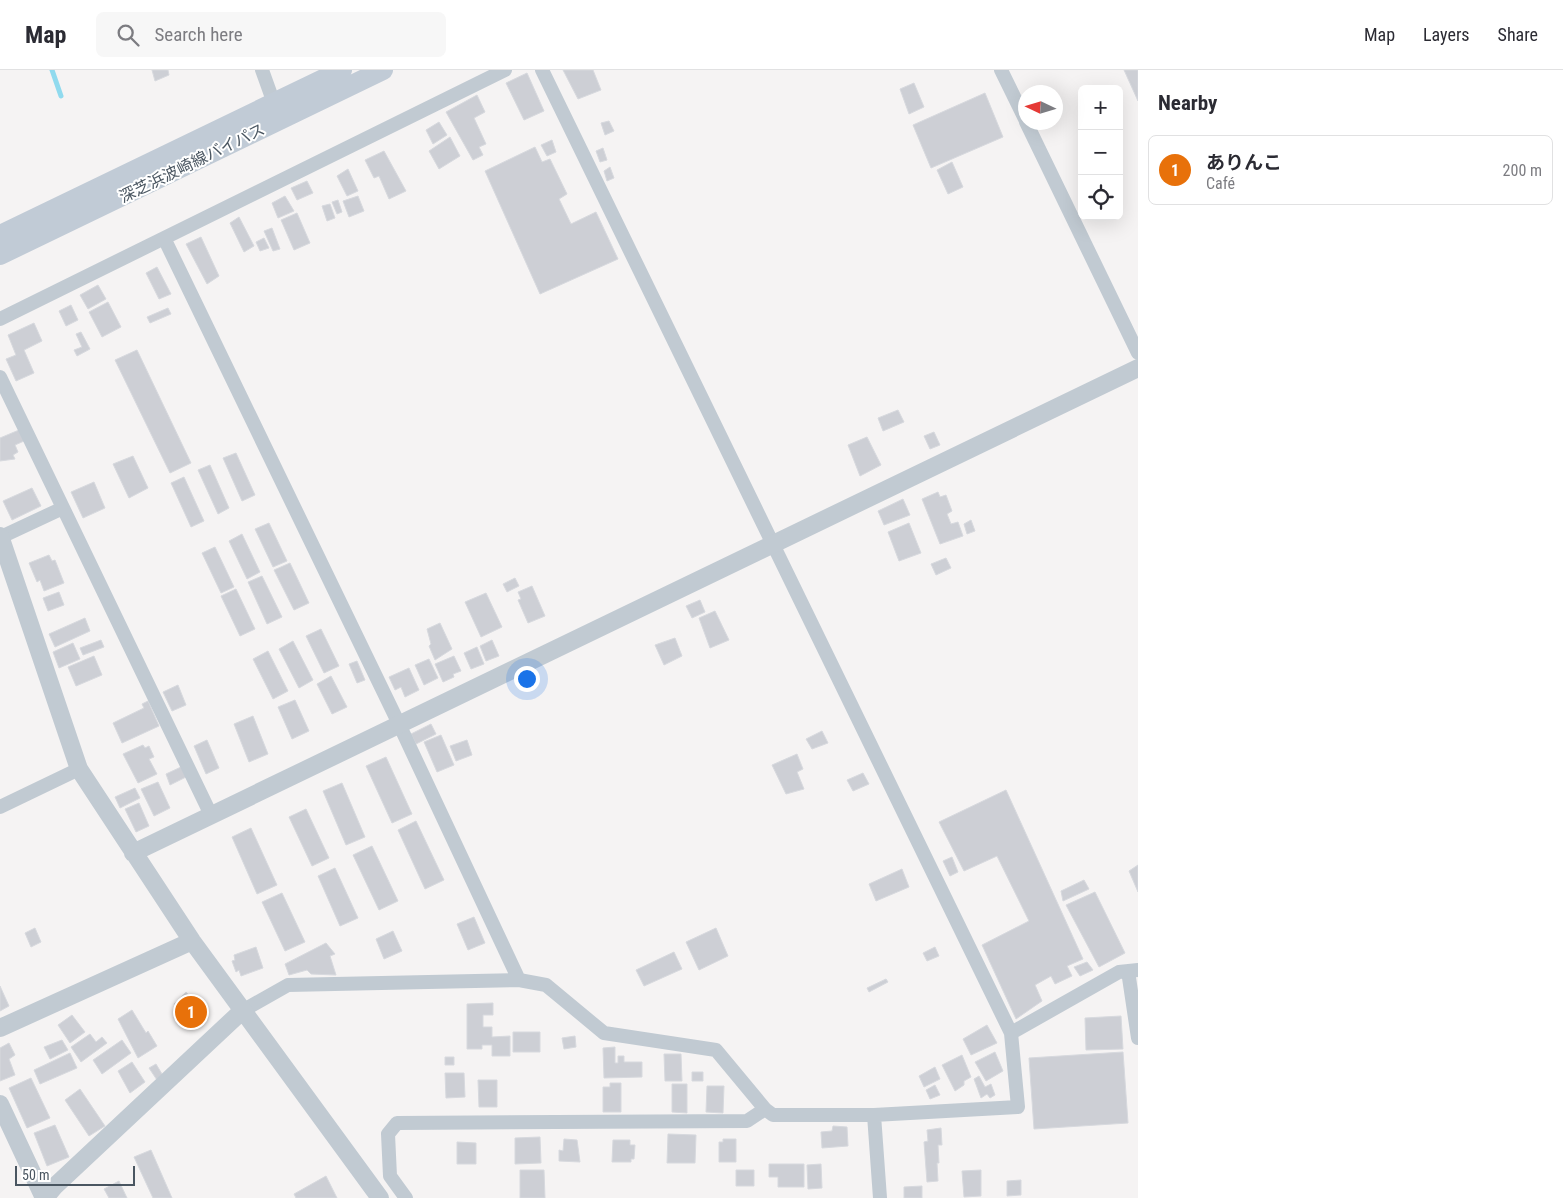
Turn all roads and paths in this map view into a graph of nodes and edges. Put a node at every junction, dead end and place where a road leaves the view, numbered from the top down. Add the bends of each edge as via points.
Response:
1 (262, 70) edge
2 (342, 70) edge
3 (383, 70) edge
4 (505, 70) edge
5 (542, 70) edge
6 (1001, 70) edge
7 (1018, 105) edge
8 (277, 112) junction
9 (1030, 130) edge
10 (0, 235) edge
11 (164, 238) junction
12 (0, 255) edge
13 (0, 319) edge
14 (1138, 353) edge
15 (1138, 368) edge
16 (0, 376) edge
17 (63, 508) junction
18 (0, 536) edge
19 (774, 544) junction
20 (5, 568) edge
21 (399, 724) junction
22 (79, 769) junction
23 (0, 807) edge
24 (211, 815) junction
25 (133, 852) junction
26 (192, 941) junction
27 (1133, 971) edge
28 (519, 980) junction
29 (242, 1011) junction
30 (0, 1028) edge
31 (1011, 1033) junction
32 (1138, 1038) edge
33 (0, 1104) edge
34 (766, 1109) junction
35 (874, 1115) junction
36 (44, 1198) edge
37 (380, 1198) edge
38 (406, 1198) edge
39 (880, 1198) edge

1 - 8 street
2 - 8 main road, 深芝浜波崎線バイパス
3 - 8 main road, 深芝浜波崎線バイパス
4 - 11 street
5 - 19 street
6 - 7 street
8 - 10 main road, 深芝浜波崎線バイパス
8 - 12 main road, 深芝浜波崎線バイパス
9 - 14 street
11 - 13 street
11 - 21 street
15 - 19 street
16 - 17 street
17 - 18 street
17 - 24 street
18 - 20 street
19 - 21 street
19 - 31 street
20 - 22 street
21 - 24 street
21 - 28 street
22 - 23 street
22 - 25 street
24 - 25 street
25 - 26 street
26 - 29 street
26 - 30 street
27 - 31 street via 1119,972
27 - 32 street
28 - 29 street via 288,985
28 - 34 street via 546,985 604,1033 716,1050
29 - 36 street
29 - 37 street
31 - 35 street via 1018,1106
33 - 36 street
34 - 35 street via 773,1114
34 - 38 street via 747,1121 397,1123 388,1134 390,1176
35 - 39 street

